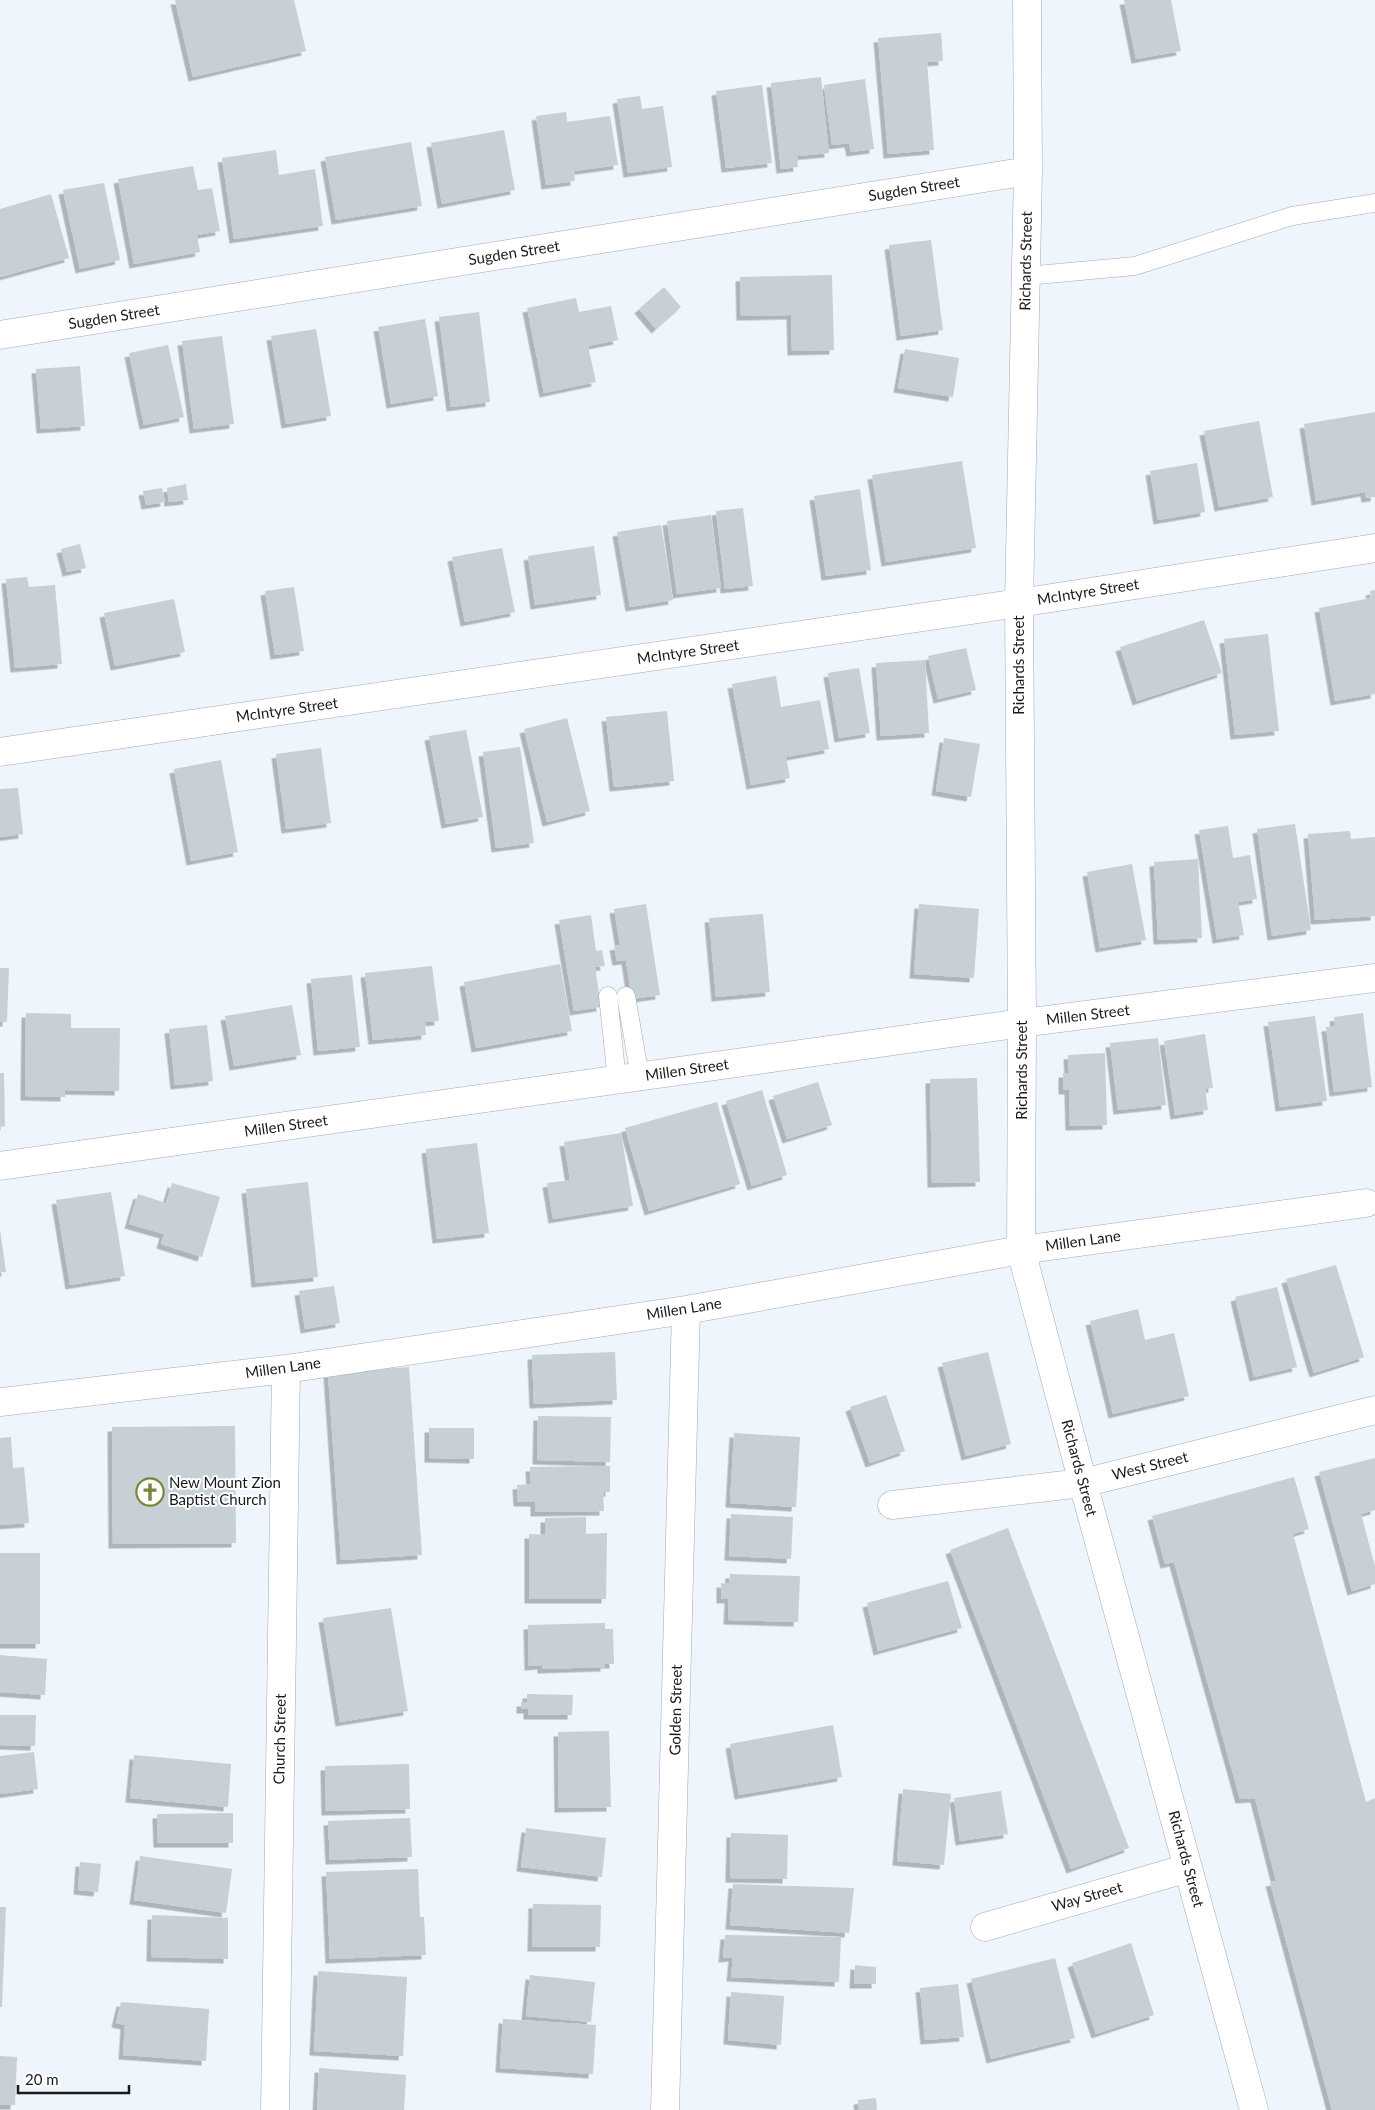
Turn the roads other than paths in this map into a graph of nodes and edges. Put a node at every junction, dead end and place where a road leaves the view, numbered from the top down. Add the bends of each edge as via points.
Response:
1 (1027, 0) edge
2 (1028, 171) junction
3 (1375, 203) edge
4 (1026, 276) junction
5 (0, 336) edge
6 (1375, 548) edge
7 (1019, 603) junction
8 (0, 752) edge
9 (1375, 978) edge
10 (608, 996) dead end
11 (626, 996) dead end
12 (1022, 1024) junction
13 (629, 1078) junction
14 (0, 1166) edge
15 (1366, 1203) dead end
16 (1021, 1250) junction
17 (686, 1310) junction
18 (286, 1369) junction
19 (0, 1402) edge
20 (1375, 1410) edge
21 (1082, 1483) junction
22 (892, 1505) dead end
23 (1188, 1868) junction
24 (985, 1927) dead end
25 (275, 2110) edge
26 (665, 2110) edge
27 (1254, 2110) edge

1 - 2 street, Richards Street
2 - 4 street, Richards Street
2 - 5 street, Sugden Street
3 - 4 lane via 1292,216 1135,266
4 - 7 street, Richards Street
6 - 7 street, McIntyre Street
7 - 8 street, McIntyre Street
7 - 12 street, Richards Street
9 - 12 street, Millen Street
10 - 13 lane
11 - 13 lane
12 - 13 street, Millen Street
12 - 16 street, Richards Street
13 - 14 street, Millen Street
15 - 16 street, Millen Lane
16 - 17 street, Millen Lane
16 - 21 street, Richards Street
17 - 18 street, Millen Lane
17 - 26 street, Golden Street
18 - 19 street, Millen Lane
18 - 25 street, Church Street
20 - 21 street, West Street
21 - 22 street, West Street
21 - 23 street, Richards Street
23 - 24 street, Way Street
23 - 27 street, Richards Street

